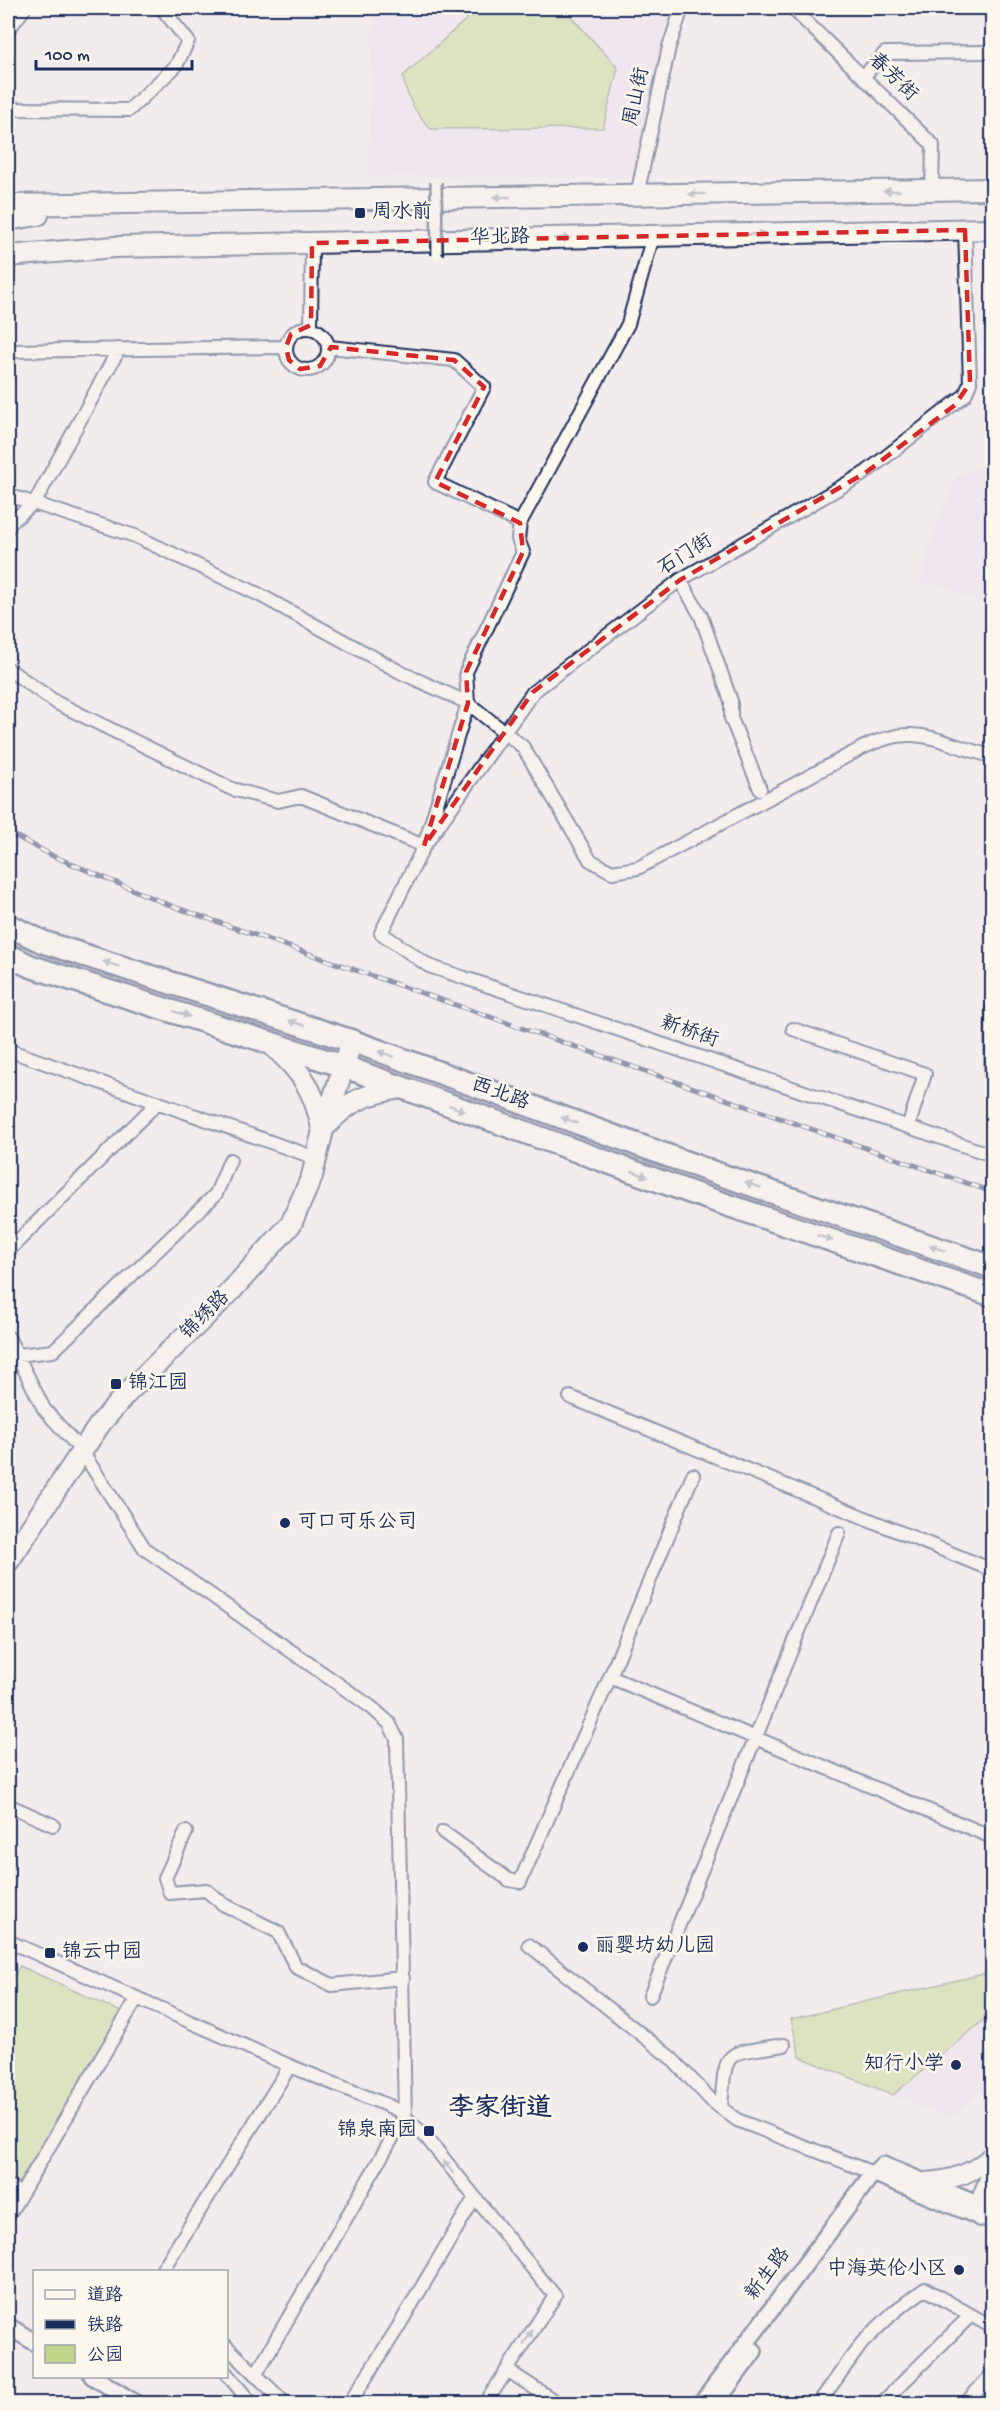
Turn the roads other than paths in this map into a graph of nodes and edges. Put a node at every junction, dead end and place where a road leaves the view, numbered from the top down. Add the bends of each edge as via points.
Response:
1 (168, 8) edge
2 (682, 8) edge
3 (792, 8) edge
4 (24, 9) edge
5 (8, 30) edge
6 (993, 52) edge
7 (863, 77) junction
8 (8, 109) edge
9 (436, 182) dead end
10 (993, 189) edge
11 (932, 190) junction
12 (638, 195) junction
13 (328, 200) junction
14 (8, 207) edge
15 (8, 220) edge
16 (965, 230) junction
17 (993, 230) edge
18 (652, 236) junction
19 (357, 242) junction
20 (8, 243) edge
21 (312, 243) junction
22 (437, 255) dead end
23 (8, 256) edge
24 (311, 327) junction
25 (286, 346) junction
26 (328, 347) junction
27 (119, 349) junction
28 (8, 351) edge
29 (8, 495) edge
30 (35, 502) junction
31 (520, 523) junction
32 (8, 528) edge
33 (680, 580) junction
34 (8, 669) edge
35 (468, 703) junction
36 (506, 731) junction
37 (993, 756) edge
38 (760, 789) dead end
39 (424, 846) junction
40 (8, 925) edge
41 (381, 933) joint
42 (8, 955) edge
43 (993, 1008) edge
44 (793, 1029) dead end
45 (352, 1041) junction
46 (270, 1043) junction
47 (8, 1050) edge
48 (344, 1067) junction
49 (991, 1085) edge
50 (402, 1088) junction
51 (156, 1104) junction
52 (908, 1127) junction
53 (323, 1130) junction
54 (993, 1155) edge
55 (316, 1158) junction
56 (230, 1160) dead end
57 (8, 1251) edge
58 (993, 1267) edge
59 (993, 1295) edge
60 (8, 1336) edge
61 (17, 1355) junction
62 (8, 1371) edge
63 (570, 1397) dead end
64 (81, 1450) junction
65 (693, 1475) dead end
66 (839, 1533) dead end
67 (8, 1562) edge
68 (993, 1570) edge
69 (610, 1677) junction
70 (754, 1737) junction
71 (8, 1805) edge
72 (52, 1825) dead end
73 (186, 1832) dead end
74 (443, 1832) dead end
75 (993, 1833) edge
76 (12, 1942) edge
77 (529, 1945) dead end
78 (8, 1955) edge
79 (403, 1978) junction
80 (650, 1996) dead end
81 (137, 1998) junction
82 (784, 2045) dead end
83 (290, 2066) junction
84 (721, 2108) junction
85 (405, 2116) junction
86 (993, 2155) edge
87 (993, 2171) edge
88 (880, 2172) junction
89 (924, 2182) junction
90 (8, 2186) edge
91 (20, 2194) junction
92 (474, 2199) junction
93 (988, 2210) edge
94 (8, 2216) edge
95 (162, 2270) edge
96 (971, 2315) junction
97 (8, 2326) edge
98 (993, 2327) edge
99 (33, 2341) edge
100 (228, 2348) edge
101 (507, 2370) junction
102 (256, 2374) junction
103 (993, 2374) edge
104 (228, 2375) edge
105 (95, 2378) edge
106 (137, 2403) edge
107 (252, 2403) edge
108 (286, 2403) edge
109 (349, 2403) edge
110 (485, 2403) edge
111 (559, 2403) edge
112 (701, 2403) edge
113 (715, 2403) edge
114 (818, 2403) edge
115 (881, 2403) edge
116 (966, 2403) edge

1 - 8 street via 164,11 188,41 176,66 129,110
2 - 12 street, 周山街 via 669,47
3 - 7 street, 春芳街
4 - 5 street
6 - 7 street via 885,53
7 - 11 street, 春芳街 via 933,146
9 - 22 street, bridge
10 - 11 main road
11 -> 12 main road
12 -> 13 main road
13 - 14 main road
13 - 15 main road via 271,210 114,211
16 - 17 main road, 华北路
18 -> 16 main road, 华北路
16 - 33 street, 石门街 via 970,383 965,395 865,473
19 -> 18 main road, 华北路
18 - 31 street via 628,324
19 - 20 main road via 282,233 221,233 112,235
19 - 21 main road, 华北路
21 - 23 main road, 华北路 via 115,247
21 - 24 street
24 - 25 street via 291,334
24 - 26 street via 323,334
25 - 26 street via 294,366 307,370 320,366
25 - 27 street
26 - 31 street via 454,360 484,387 435,482
27 - 28 street
27 - 30 street
29 - 30 street
30 - 32 street
30 - 35 street via 135,536 194,562 402,673
31 - 35 street via 518,539 523,552 466,672
33 - 36 street, 石门街 via 534,692
33 - 38 street via 701,616 731,701 731,718
34 - 39 street via 57,703 232,789 278,801 301,795
35 - 36 street
35 - 39 street
36 - 37 street via 523,747 583,851 612,872 638,868 890,735 916,734
36 - 39 street, 石门街
39 - 41 street, 石门街
45 -> 40 highway, 西北路 via 43,942
41 - 52 street, 新桥街 via 429,966
42 -> 46 highway, 西北路 via 30,966
43 - 49 street
44 - 52 street via 925,1074
45 - 48 main road, 锦绣路
58 -> 45 highway, 西北路 via 710,1171
46 - 48 highway, 西北路
46 - 53 main road via 296,1066 307,1082
47 - 51 street
48 - 50 highway, 西北路
48 - 53 main road, 锦绣路
50 - 53 main road via 356,1099
50 -> 59 highway, 西北路 via 698,1195
51 - 55 street
51 - 57 street
52 - 54 street, 新桥街
53 - 55 main road, 锦绣路
55 - 64 main road, 锦绣路 via 301,1204 278,1241 126,1394
56 - 61 street via 216,1194 53,1350
60 - 61 street
61 - 62 street
61 - 64 street via 44,1409
63 - 68 street
64 - 67 main road, 锦绣路
64 - 79 street via 145,1549 371,1707 389,1724 397,1739
65 - 69 street
66 - 70 street
69 - 70 street
69 - 74 street via 520,1882 510,1880
70 - 75 street via 987,1835
70 - 80 street
71 - 72 street
73 - 79 street via 165,1878 170,1893 206,1890 223,1904 278,1932 296,1967 332,1985
76 - 78 street
76 - 81 street
77 - 84 street via 671,2058
79 - 85 street
81 - 83 street
81 - 91 street
82 - 84 street via 733,2053 727,2060
83 - 85 street
83 - 95 street
84 - 88 street via 737,2120
92 -> 85 street
85 - 102 street
86 - 89 main road via 954,2179
87 - 93 main road
88 - 89 street
88 - 93 street
88 - 112 street, 新生路
88 - 113 street, 新生路
89 - 93 street
90 - 91 street
91 - 94 street
101 -> 92 street via 555,2296
92 - 109 street
96 - 98 street
96 - 114 street via 925,2289 862,2343
96 - 115 street
97 - 99 street
100 - 102 street
101 - 110 street
101 - 111 street
102 - 108 street
103 - 116 street
104 - 107 street
105 - 106 street

